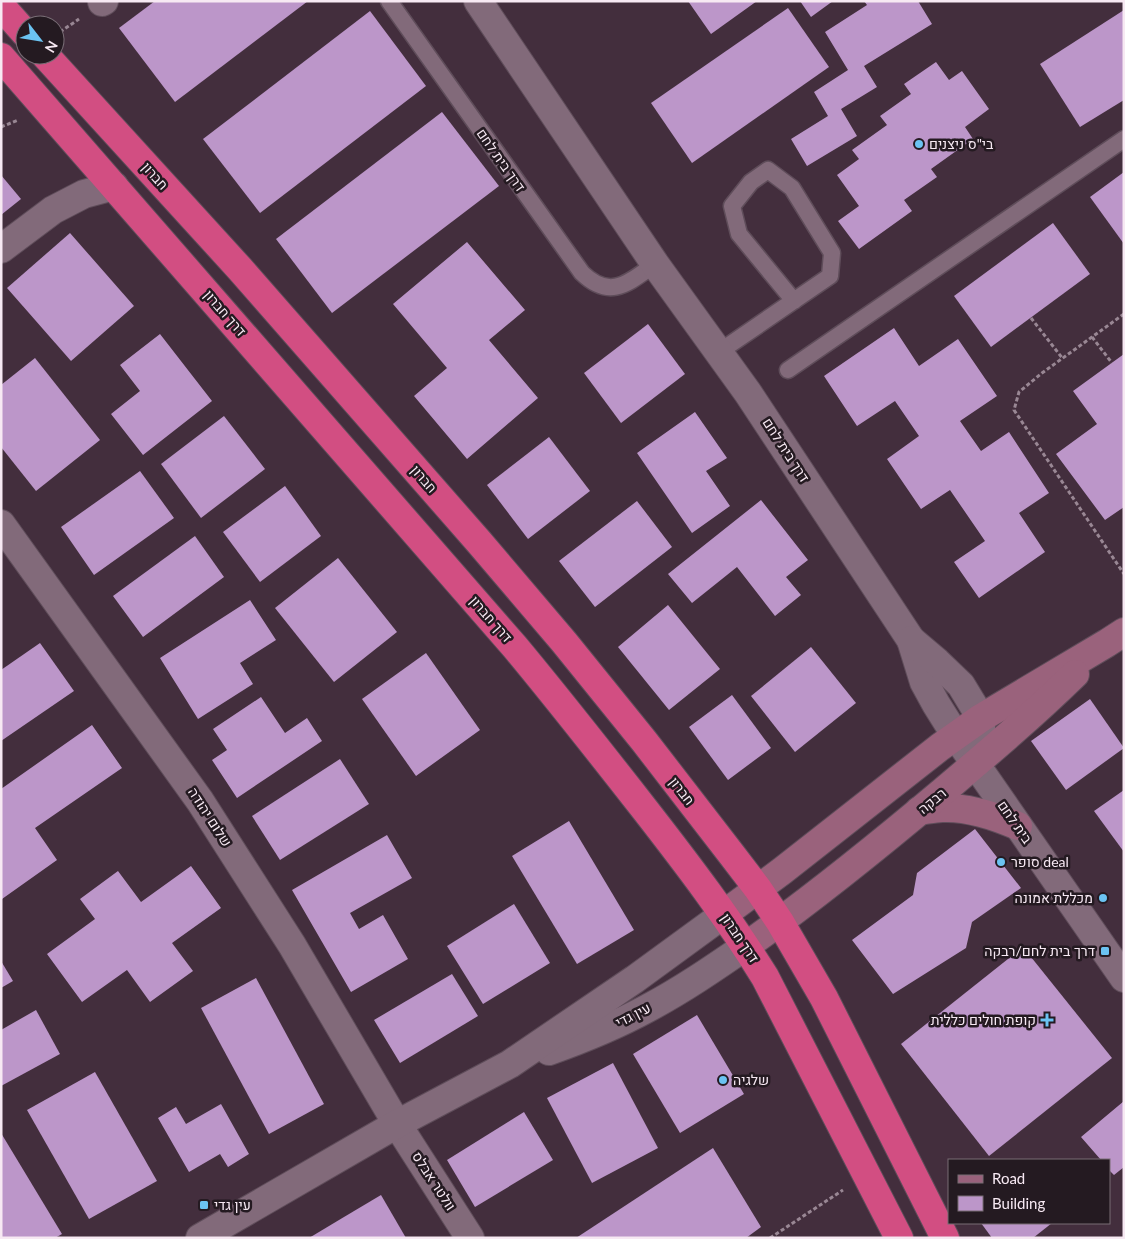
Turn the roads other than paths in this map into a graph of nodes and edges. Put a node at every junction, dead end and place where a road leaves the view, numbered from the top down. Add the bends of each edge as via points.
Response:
1 (389, 1) edge
2 (478, 1) edge
3 (1, 6) edge
4 (15, 22) edge
5 (1, 57) edge
6 (54, 65) edge
7 (1124, 140) edge
8 (114, 186) junction
9 (1, 250) edge
10 (655, 264) junction
11 (794, 301) junction
12 (719, 352) junction
13 (788, 370) dead end
14 (1, 524) edge
15 (1115, 638) edge
16 (911, 640) junction
17 (981, 718) junction
18 (956, 736) junction
19 (975, 764) junction
20 (919, 811) junction
21 (1018, 826) junction
22 (758, 889) junction
23 (724, 914) junction
24 (780, 922) junction
25 (746, 946) junction
26 (1124, 978) edge
27 (510, 1064) junction
28 (397, 1124) junction
29 (200, 1238) edge
30 (470, 1238) edge
31 (899, 1238) edge
32 (945, 1238) edge

1 - 10 lane, דרך בית לחם via 589,280 614,288
2 - 10 street, דרך בית לחם
3 - 4 highway
5 - 8 highway, דרך חברון
6 - 22 highway, חברון via 246,276 497,563 644,740
7 - 13 lane
8 - 9 street via 69,201
8 - 23 highway, דרך חברון via 515,647
10 - 12 street, דרך בית לחם
11 - 11 lane via 830,276 832,253 792,188 768,170 751,182 732,206 739,234
11 - 12 lane
12 - 16 street, דרך בית לחם
14 - 28 street, שלום יהודה via 200,801 292,945
15 - 17 street, רבקה
15 - 19 street, רבקה
16 - 17 street, דרך בית לחם via 961,685
16 - 18 street, דרך בית לחם via 924,682
17 - 18 street, רבקה
17 - 19 street via 981,742
18 - 19 street, דרך בית לחם
18 - 22 street, רבקה
19 - 20 street, רבקה
19 - 21 street, בית לחם
20 - 21 street via 964,809
20 - 24 street, רבקה
21 - 26 street, בית לחם
22 - 23 street, רבקה
22 - 24 highway, חברון
23 - 25 highway, דרך חברון
23 - 27 street, עין גדי
24 - 25 street, רבקה
24 - 32 highway via 824,998
25 - 27 street, עין גדי via 648,1008 597,1033
25 - 31 highway, דרך חברון via 784,1011
27 - 28 street, עין גדי
28 - 29 street, עין גדי
28 - 30 street, וולטר אבלס

